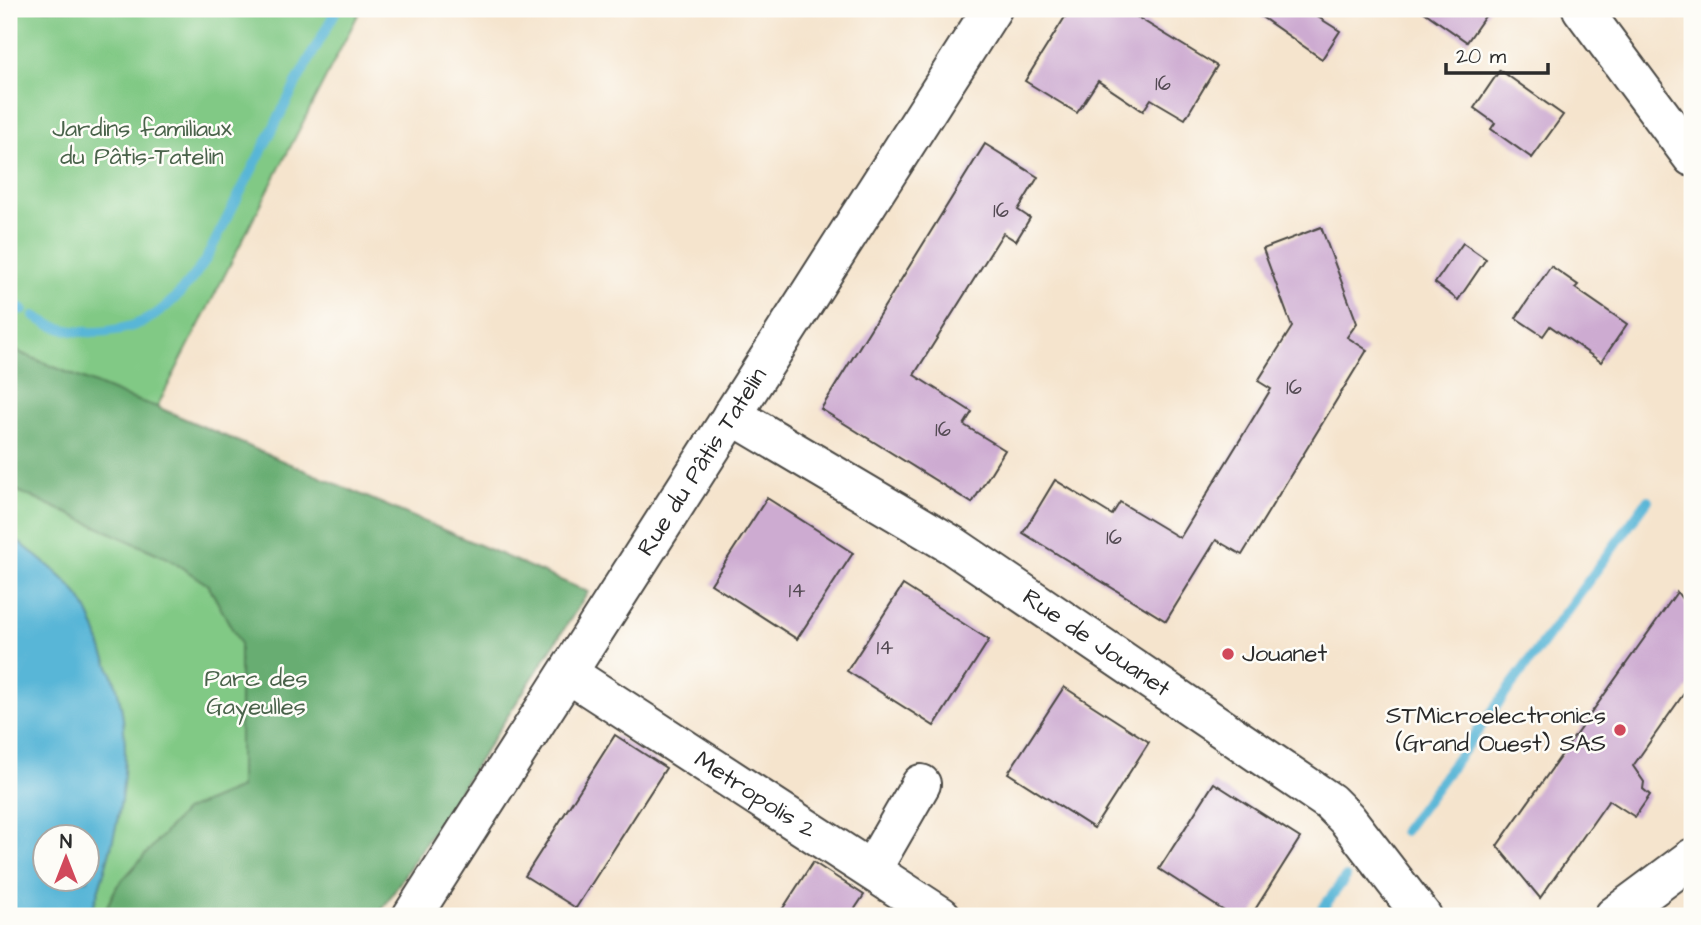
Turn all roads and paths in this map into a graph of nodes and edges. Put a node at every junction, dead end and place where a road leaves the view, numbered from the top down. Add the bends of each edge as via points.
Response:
1 (992, 9) edge
2 (1582, 9) edge
3 (1692, 157) edge
4 (732, 415) junction
5 (569, 674) junction
6 (921, 784) dead end
7 (1692, 858) edge
8 (872, 869) junction
9 (412, 916) edge
10 (941, 916) edge
11 (1422, 916) edge
12 (1614, 916) edge

1 - 4 street, Rue du Pâtis Tatelin
2 - 3 street
4 - 5 street, Rue du Pâtis Tatelin
4 - 11 street, Rue de Jouanet via 952,545 1330,802
5 - 8 street, Metropolis 2
5 - 9 street, Rue du Pâtis Tatelin
6 - 8 street
7 - 12 street
8 - 10 street, Metropolis 2

